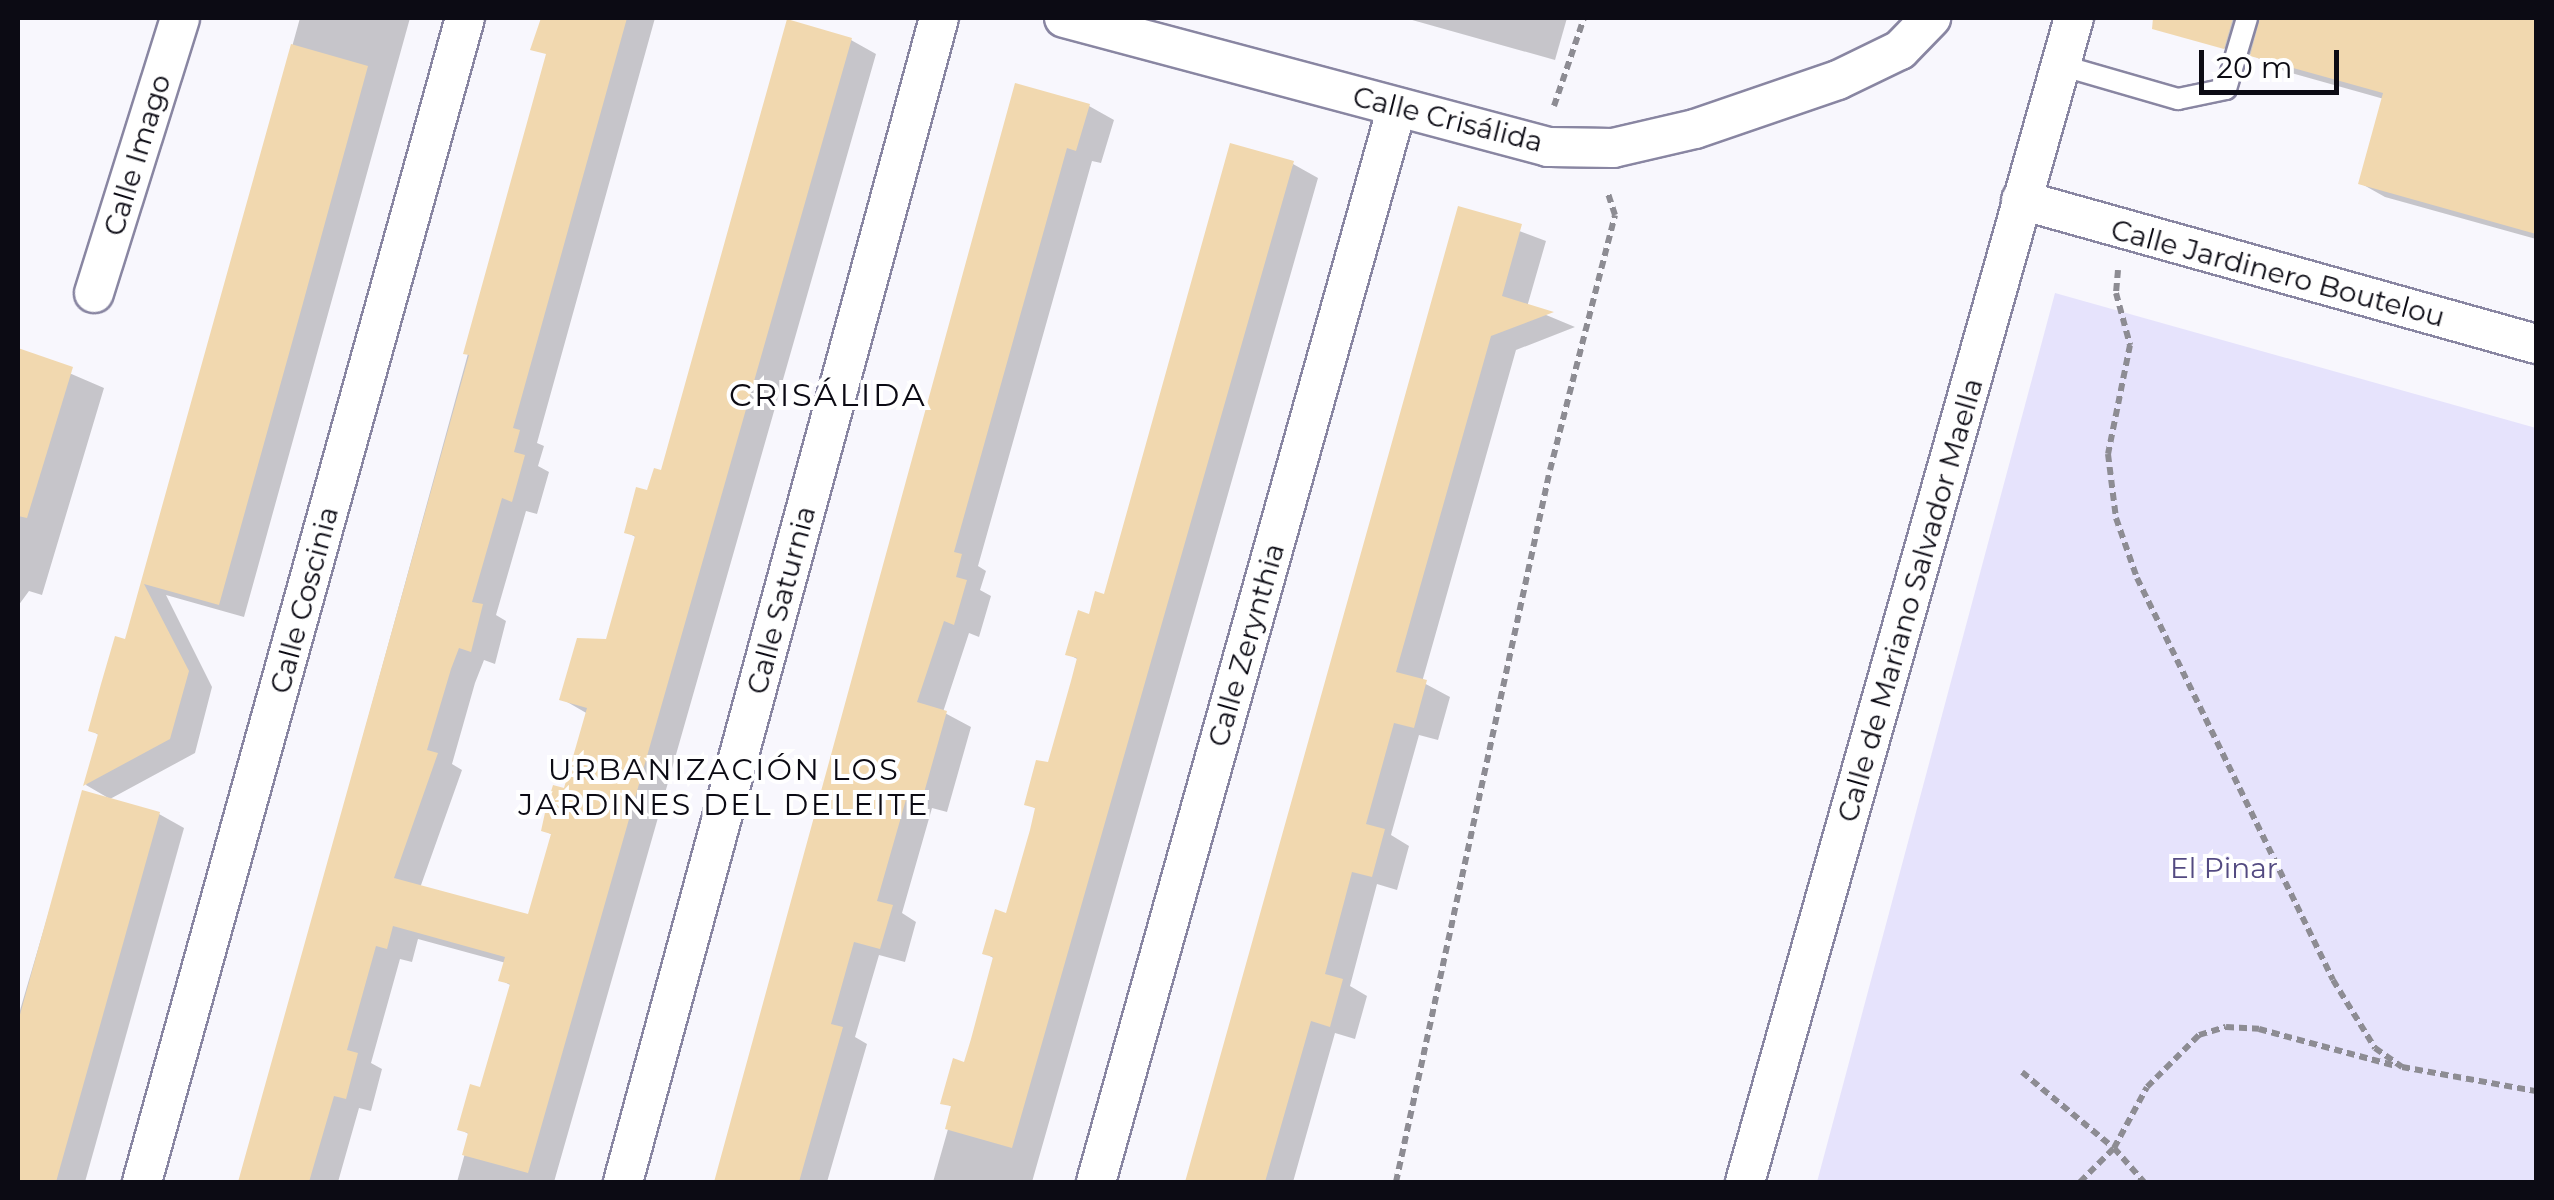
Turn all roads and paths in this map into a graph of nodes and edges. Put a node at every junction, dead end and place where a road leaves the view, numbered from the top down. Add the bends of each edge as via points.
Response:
1 (180, 18) edge
2 (465, 18) edge
3 (939, 18) edge
4 (1064, 18) edge
5 (1930, 18) edge
6 (2074, 18) edge
7 (2247, 18) edge
8 (2060, 65) junction
9 (1397, 106) junction
10 (1608, 191) dead end
11 (2021, 200) junction
12 (2129, 232) junction
13 (94, 293) dead end
14 (2536, 344) edge
15 (2402, 1067) junction
16 (2022, 1072) dead end
17 (2536, 1091) edge
18 (2114, 1148) junction
19 (142, 1182) edge
20 (624, 1182) edge
21 (1096, 1182) edge
22 (1396, 1182) edge
23 (1745, 1182) edge
24 (2080, 1182) edge
25 (2144, 1182) edge

1 - 13 street, Calle Imago
2 - 19 street, Calle Coscinia
3 - 20 street, Calle Saturnia
4 - 9 street, Calle Crisálida
5 - 9 street, Calle Crisálida via 1900,50 1838,80 1694,130 1613,148 1548,147
6 - 8 street, Calle de Mariano Salvador Maella
7 - 8 lane via 2226,90 2178,98
8 - 11 street, Calle de Mariano Salvador Maella
9 - 21 street, Calle Zerynthia
10 - 22 path via 1614,215 1546,488
11 - 12 street, Calle Jardinero Boutelou
11 - 23 street, Calle de Mariano Salvador Maella
12 - 14 street, Calle Jardinero Boutelou
12 - 15 path via 2116,293 2130,345 2108,454 2116,518 2137,578 2333,980 2376,1048
15 - 17 path
15 - 18 path via 2259,1029 2226,1027 2199,1035 2173,1058 2124,1120
16 - 18 path
18 - 24 path
18 - 25 path

